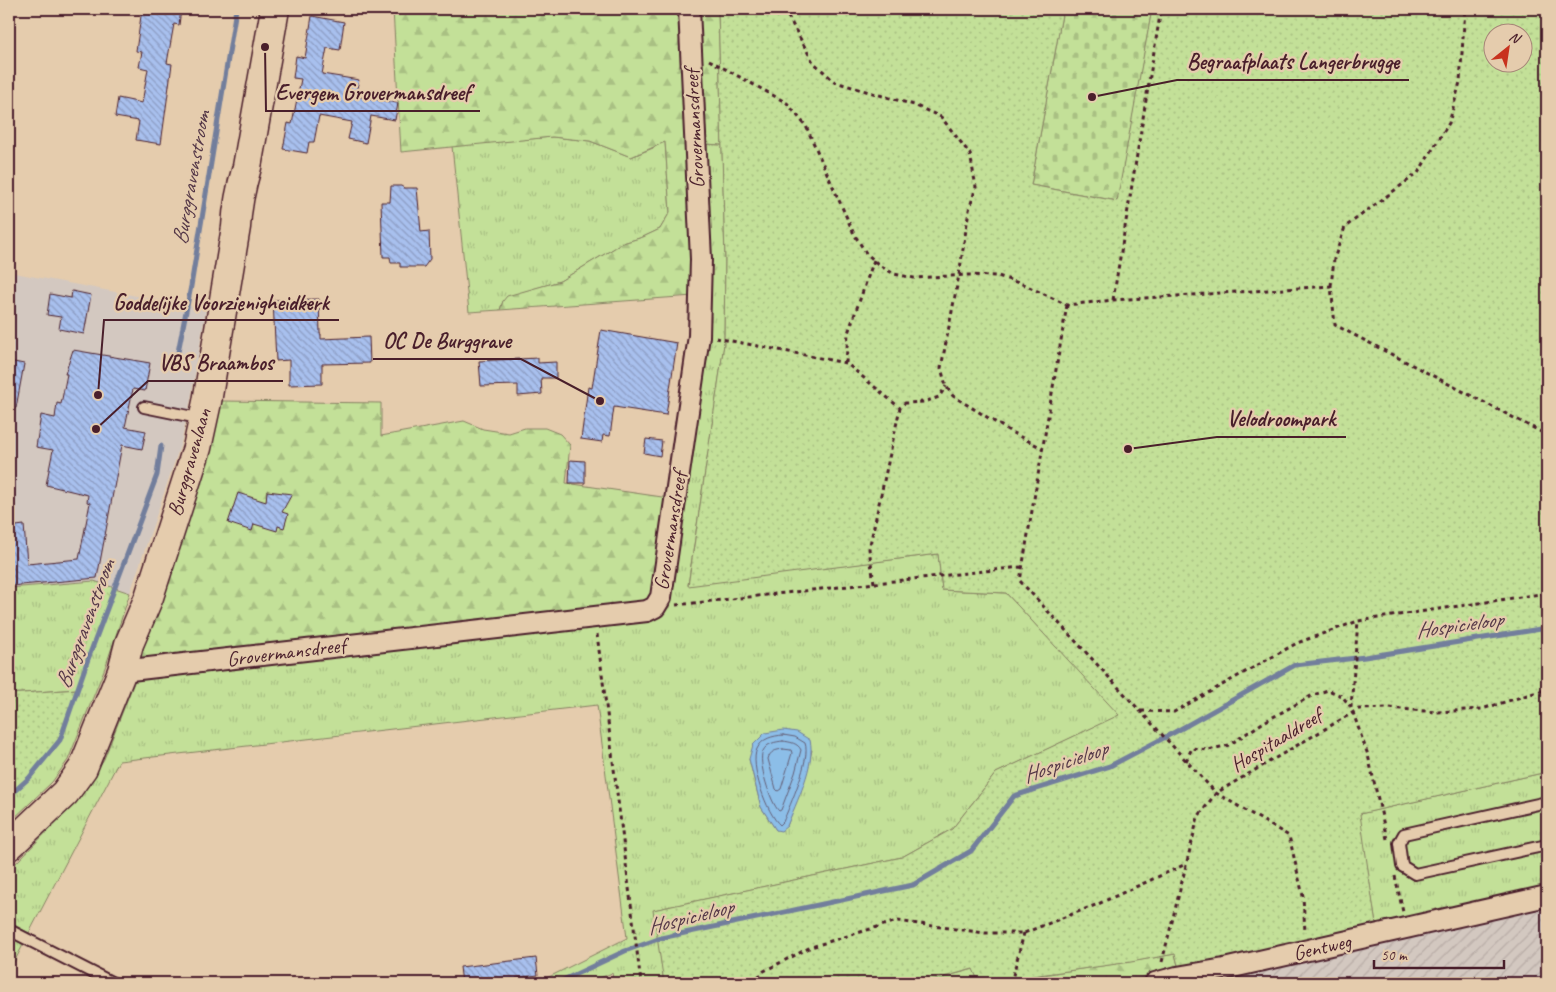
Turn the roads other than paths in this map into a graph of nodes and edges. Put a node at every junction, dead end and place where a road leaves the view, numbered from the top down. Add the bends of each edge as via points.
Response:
1 (275, 9) edge
2 (689, 9) edge
3 (144, 407) dead end
4 (204, 419) junction
5 (122, 671) junction
6 (1547, 802) edge
7 (1547, 845) edge
8 (9, 846) edge
9 (1547, 896) edge
10 (9, 930) edge
11 (113, 983) edge
12 (1157, 983) edge

1 - 4 main road, Burggravenlaan via 238,202
2 - 5 street, Grovermansdreef via 701,259 699,336 661,597 655,607 647,611
3 - 4 lane
4 - 5 main road, Burggravenlaan
5 - 8 main road, Burggravenlaan via 83,768 65,793
6 - 7 lane via 1404,834 1399,843 1402,866 1415,874
9 - 12 street, Gentweg
10 - 11 lane

